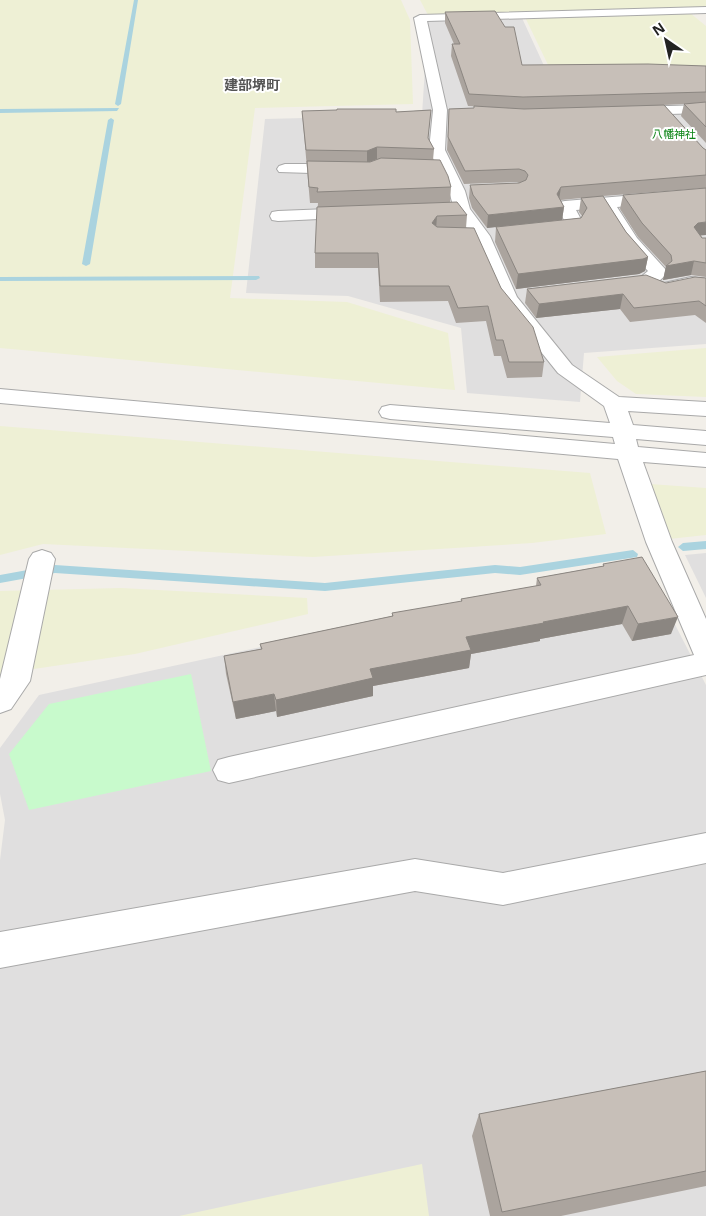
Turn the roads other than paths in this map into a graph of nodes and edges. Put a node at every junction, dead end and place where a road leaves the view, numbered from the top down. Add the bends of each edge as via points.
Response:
1 (701, 10) edge
2 (706, 19) edge
3 (706, 109) edge
4 (440, 110) junction
5 (665, 110) junction
6 (458, 111) edge
7 (620, 111) edge
8 (677, 123) edge
9 (426, 167) edge
10 (446, 168) junction
11 (285, 169) dead end
12 (361, 169) edge
13 (457, 191) junction
14 (477, 191) edge
15 (706, 194) edge
16 (606, 203) junction
17 (443, 209) edge
18 (462, 209) junction
19 (370, 212) edge
20 (278, 216) dead end
21 (526, 231) edge
22 (499, 234) edge
23 (461, 236) edge
24 (481, 236) junction
25 (645, 281) junction
26 (626, 284) edge
27 (706, 285) edge
28 (528, 296) edge
29 (508, 298) junction
30 (0, 381) edge
31 (0, 396) edge
32 (614, 403) junction
33 (706, 409) edge
34 (706, 438) edge
35 (625, 442) junction
36 (706, 460) edge
37 (42, 559) dead end
38 (706, 651) edge
39 (706, 664) edge
40 (0, 701) edge
41 (229, 770) dead end
42 (706, 848) edge
43 (0, 950) edge

1 - 2 street
1 - 4 street via 420,18
3 - 5 street
4 - 6 street
4 - 10 street via 436,150
5 - 7 street
5 - 8 street
9 - 10 street
10 - 13 street
11 - 12 street
13 - 14 street
13 - 18 street
15 - 16 street
16 - 21 street via 565,206 574,223 572,226
16 - 25 street via 630,241 658,270 658,274
17 - 18 street
18 - 24 street
19 - 20 street
22 - 24 street
23 - 24 street
24 - 29 street
25 - 26 street
25 - 27 street via 662,289 691,283
28 - 29 street
29 - 32 street via 565,368
30 - 35 street
31 - 35 street
32 - 33 street
32 - 35 street
34 - 35 street
35 - 36 street
35 - 38 street via 659,542
37 - 40 street via 14,681
39 - 41 street
42 - 43 street via 502,889 415,875

